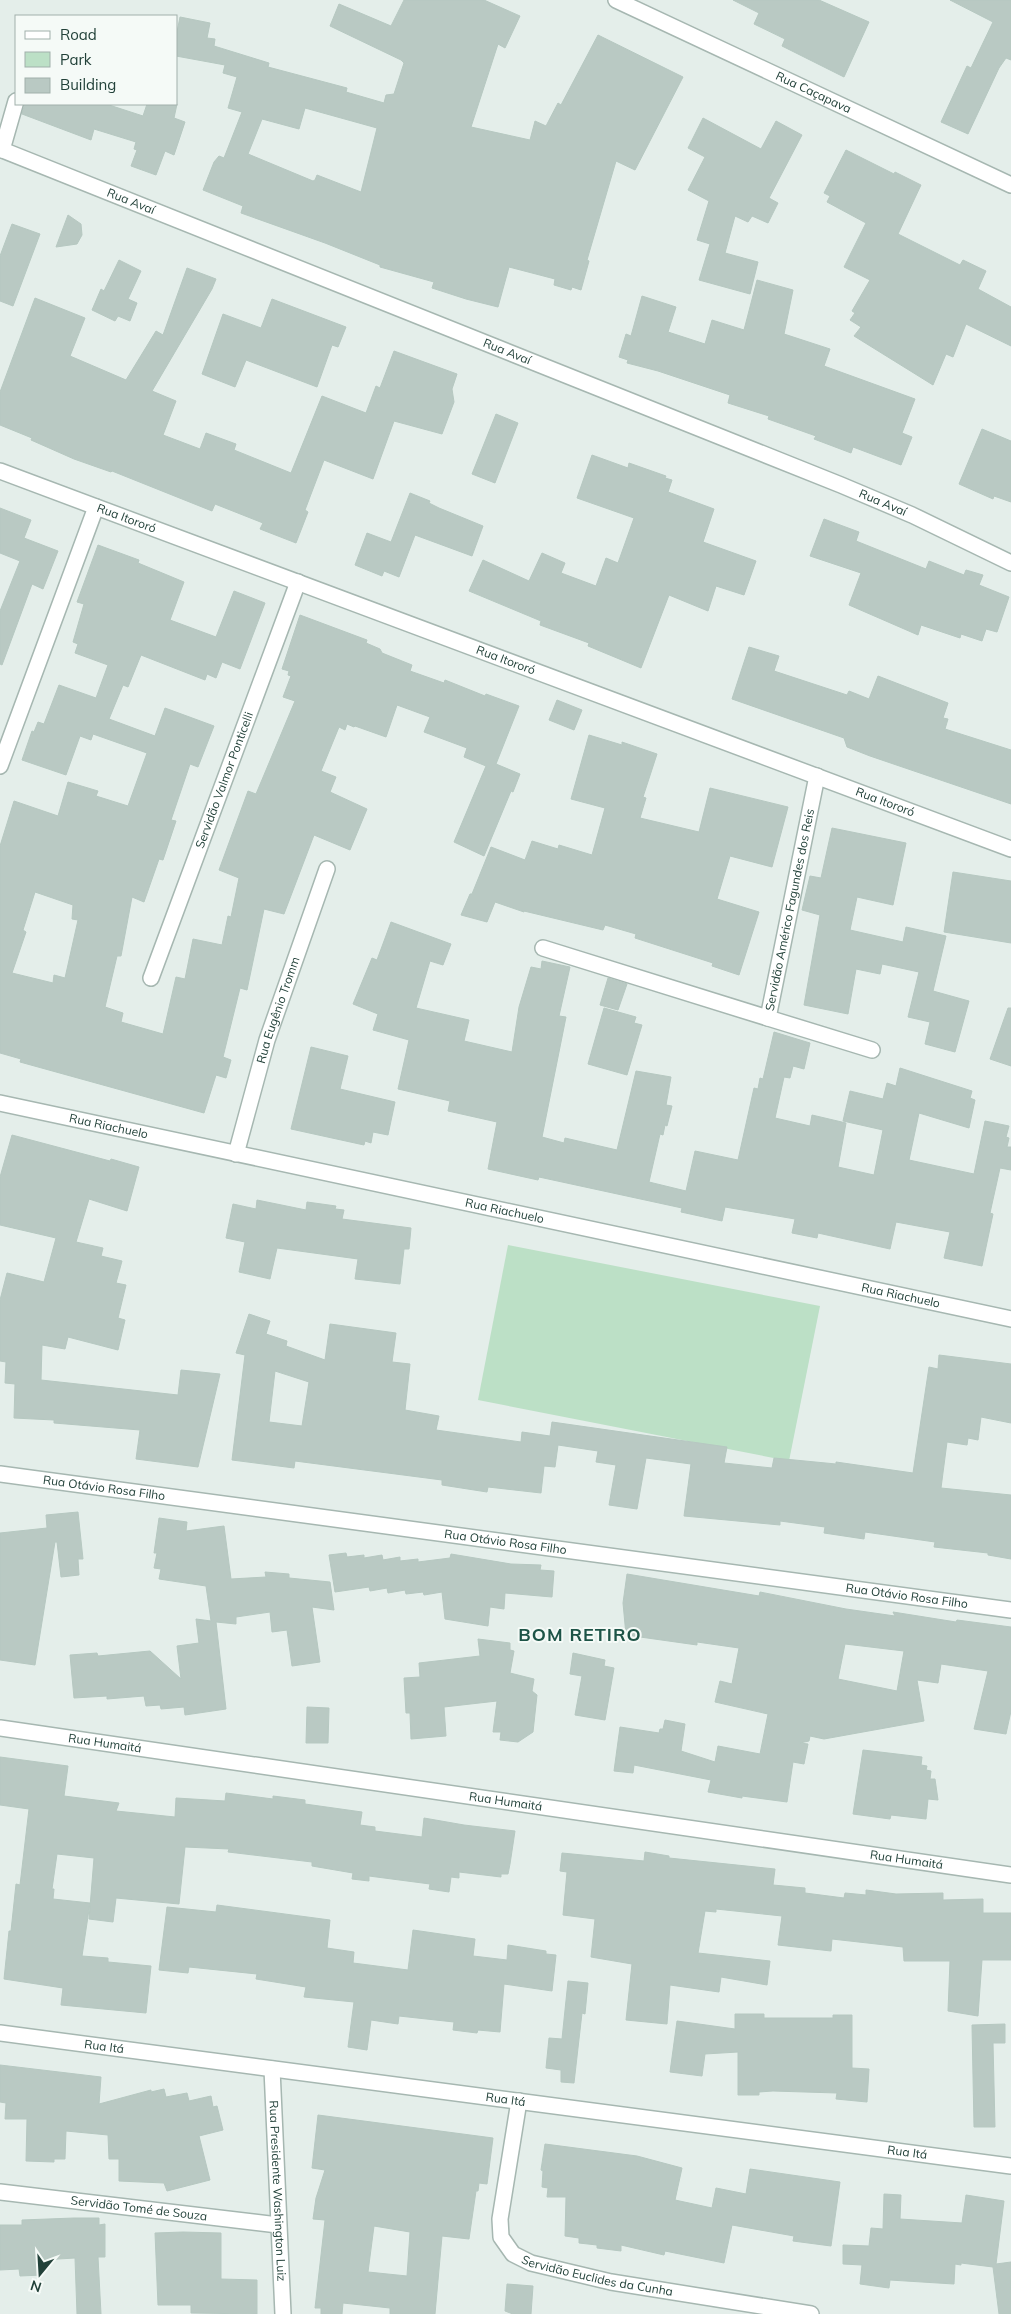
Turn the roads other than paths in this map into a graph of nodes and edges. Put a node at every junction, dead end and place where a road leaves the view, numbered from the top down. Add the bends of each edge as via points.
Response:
1 (616, 0) edge
2 (637, 5) edge
3 (15, 104) edge
4 (1, 150) edge
5 (1011, 186) edge
6 (0, 471) edge
7 (96, 507) junction
8 (1011, 563) edge
9 (298, 582) junction
10 (0, 766) edge
11 (817, 776) junction
12 (1011, 849) edge
13 (327, 870) dead end
14 (543, 948) dead end
15 (151, 978) dead end
16 (768, 1018) junction
17 (872, 1050) dead end
18 (0, 1103) edge
19 (236, 1154) junction
20 (1011, 1319) edge
21 (0, 1474) edge
22 (1011, 1610) edge
23 (0, 1728) edge
24 (1011, 1875) edge
25 (0, 2033) edge
26 (272, 2069) junction
27 (519, 2101) junction
28 (1011, 2166) edge
29 (0, 2192) edge
30 (278, 2225) junction
31 (283, 2314) edge
32 (811, 2314) edge

1 - 2 street, Rua Caçapava
2 - 5 street, Rua Caçapava
3 - 4 street
4 - 8 street, Rua Avaí via 832,482
6 - 7 street, Rua Itororó
7 - 9 street, Rua Itororó
7 - 10 street
9 - 11 street, Rua Itororó
9 - 15 street, Servidão Valmor Ponticelli
11 - 12 street, Rua Itororó
11 - 16 street, Servidão Américo Fagundes dos Reis
13 - 19 street, Rua Eugênio Tromm via 267,1040
14 - 16 street, Servidão Américo Fagundes dos Reis
16 - 17 street
18 - 19 street, Rua Riachuelo
19 - 20 street, Rua Riachuelo
21 - 22 street, Rua Otávio Rosa Filho
23 - 24 street, Rua Humaitá
25 - 26 street, Rua Itá
26 - 27 street, Rua Itá
26 - 30 street, Rua Presidente Washington Luiz
27 - 28 street, Rua Itá
27 - 32 street, Servidão Euclides da Cunha via 500,2219 501,2237 513,2254 531,2263 580,2276
29 - 30 street, Servidão Tomé de Souza
30 - 31 street, Rua Presidente Washington Luiz

